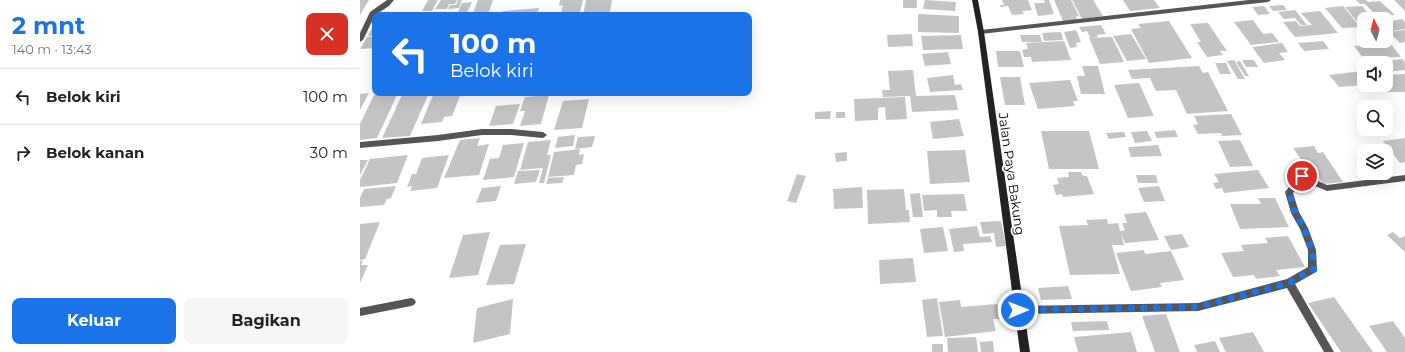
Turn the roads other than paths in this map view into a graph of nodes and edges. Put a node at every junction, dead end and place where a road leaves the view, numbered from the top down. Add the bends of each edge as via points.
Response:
1 (391, 0) edge
2 (975, 0) edge
3 (1268, 0) edge
4 (374, 12) edge
5 (372, 14) edge
6 (1066, 23) junction
7 (1071, 28) dead end
8 (981, 32) junction
9 (360, 40) edge
10 (544, 135) dead end
11 (360, 145) edge
12 (1405, 178) edge
13 (1289, 283) junction
14 (411, 302) dead end
15 (1018, 310) junction
16 (360, 312) edge
17 (1025, 352) edge
18 (1329, 352) edge

1 - 4 street
2 - 8 main road, Jalan Paya Bakung
3 - 6 street
5 - 9 street
6 - 7 street
6 - 8 street
8 - 15 main road, Jalan Paya Bakung
10 - 11 street via 482,132
12 - 13 street via 1327,188 1302,176 1289,192 1295,213 1312,250 1314,269
13 - 15 street via 1198,307
13 - 18 street
14 - 16 street
15 - 17 main road, Jalan Paya Bakung

